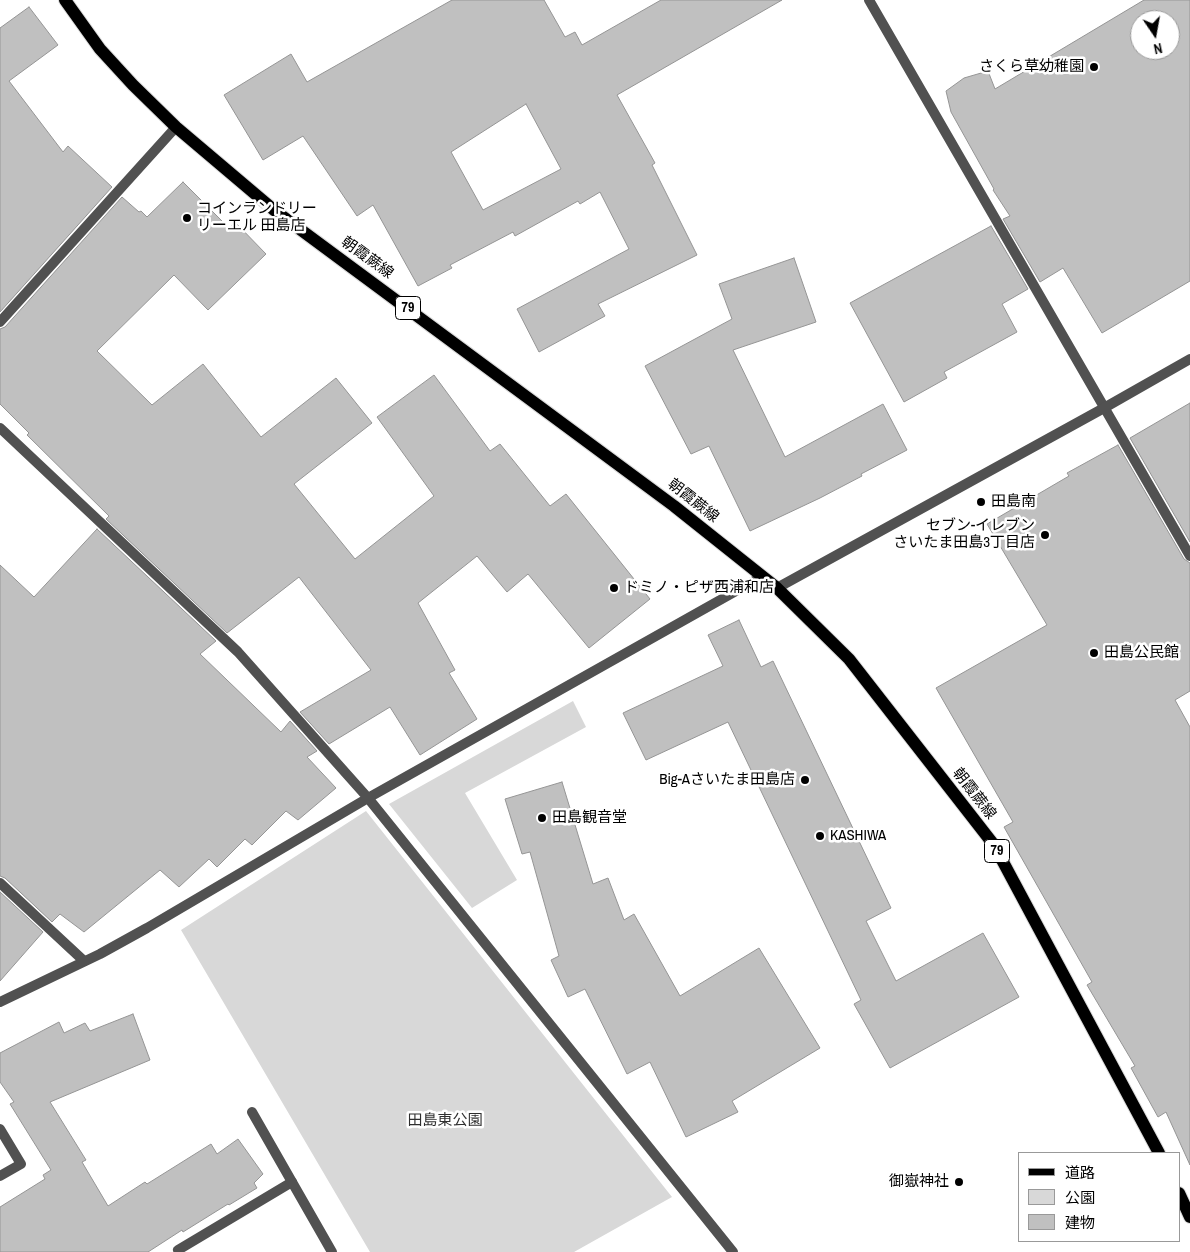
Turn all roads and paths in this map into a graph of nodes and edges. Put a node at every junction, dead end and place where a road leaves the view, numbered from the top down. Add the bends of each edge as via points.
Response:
1 (65, 0) edge
2 (869, 0) edge
3 (176, 126) junction
4 (0, 322) edge
5 (1190, 359) edge
6 (1104, 408) junction
7 (0, 428) edge
8 (1190, 556) edge
9 (761, 576) junction
10 (777, 588) junction
11 (368, 798) junction
12 (0, 884) edge
13 (84, 961) junction
14 (0, 1002) edge
15 (252, 1112) dead end
16 (0, 1129) edge
17 (1158, 1152) edge
18 (0, 1176) edge
19 (292, 1182) junction
20 (1180, 1195) edge
21 (1190, 1217) edge
22 (179, 1252) edge
23 (332, 1252) edge
24 (733, 1252) edge

1 - 3 main road, 朝霞蕨線 / 79 via 100,49
2 - 6 street
3 - 4 street
3 - 9 main road, 朝霞蕨線 / 79 via 274,210 666,500
5 - 6 street
6 - 8 street
6 - 10 street
7 - 11 street via 238,652
9 - 10 main road, 朝霞蕨線 / 79
9 - 11 street
10 - 17 main road, 朝霞蕨線 / 79 via 849,659 994,845
11 - 13 street via 147,928
11 - 24 street
12 - 13 street
13 - 14 street
15 - 19 street
16 - 18 street via 20,1164
19 - 22 street
19 - 23 street
20 - 21 main road

